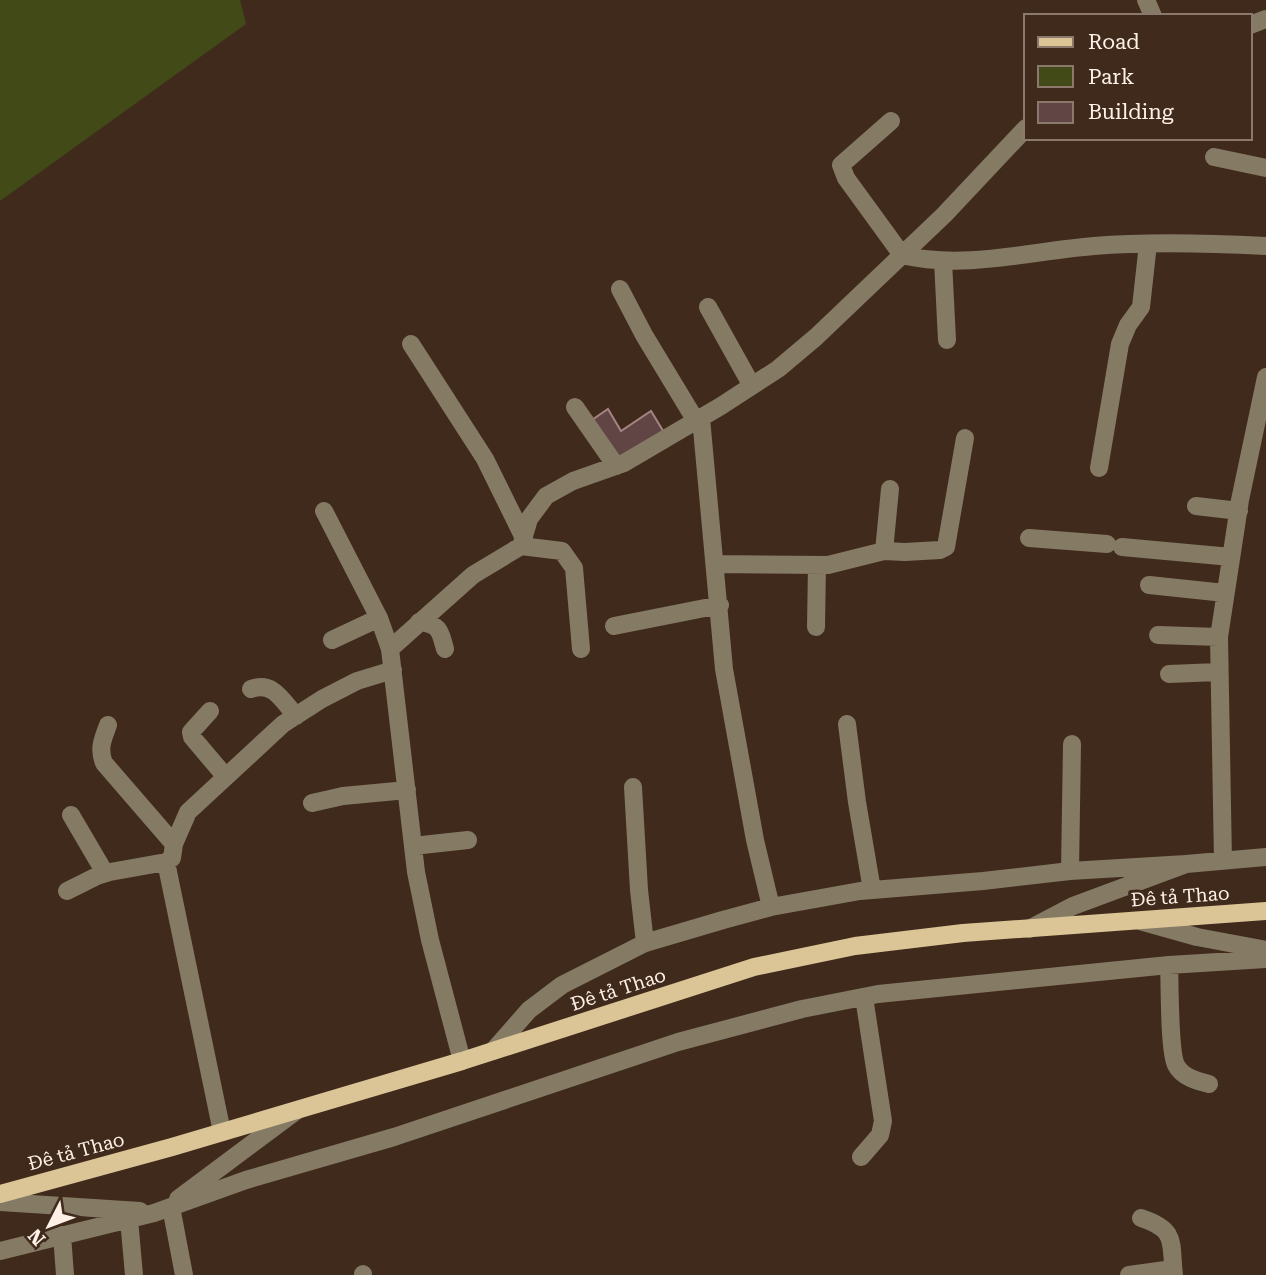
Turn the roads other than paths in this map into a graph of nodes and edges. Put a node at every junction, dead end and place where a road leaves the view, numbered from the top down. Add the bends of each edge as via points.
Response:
1 (891, 121) dead end
2 (1024, 130) edge
3 (1214, 157) dead end
4 (1266, 168) edge
5 (1148, 244) junction
6 (1266, 246) edge
7 (902, 255) junction
8 (943, 261) junction
9 (620, 289) dead end
10 (708, 307) dead end
11 (947, 340) dead end
12 (411, 344) dead end
13 (1266, 377) edge
14 (752, 386) junction
15 (575, 407) dead end
16 (699, 420) junction
17 (965, 438) dead end
18 (616, 467) junction
19 (1098, 468) dead end
20 (890, 489) dead end
21 (1196, 506) dead end
22 (1239, 511) junction
23 (324, 512) dead end
24 (1029, 538) dead end
25 (522, 542) junction
26 (884, 551) junction
27 (1231, 557) junction
28 (716, 564) junction
29 (817, 565) junction
30 (1149, 585) dead end
31 (1225, 593) junction
32 (720, 606) junction
33 (379, 618) junction
34 (419, 622) junction
35 (614, 626) dead end
36 (816, 626) dead end
37 (1158, 635) dead end
38 (1219, 637) junction
39 (332, 640) dead end
40 (390, 649) junction
41 (445, 649) dead end
42 (581, 649) dead end
43 (393, 670) junction
44 (1218, 672) junction
45 (1169, 674) dead end
46 (251, 689) dead end
47 (210, 710) dead end
48 (296, 716) junction
49 (848, 724) dead end
50 (108, 725) dead end
51 (1072, 744) dead end
52 (225, 776) junction
53 (633, 787) dead end
54 (407, 790) junction
55 (313, 803) dead end
56 (71, 815) dead end
57 (468, 840) dead end
58 (174, 844) junction
59 (413, 846) junction
60 (1266, 857) edge
61 (1223, 861) junction
62 (166, 862) junction
63 (1186, 864) junction
64 (1070, 871) junction
65 (105, 873) junction
66 (872, 890) junction
67 (67, 891) dead end
68 (771, 907) junction
69 (1266, 911) edge
70 (1137, 920) junction
71 (1029, 929) junction
72 (645, 943) junction
73 (1266, 950) edge
74 (1266, 959) edge
75 (1169, 965) junction
76 (864, 997) junction
77 (493, 1051) junction
78 (462, 1061) junction
79 (1209, 1084) dead end
80 (299, 1109) junction
81 (222, 1132) junction
82 (861, 1157) dead end
83 (0, 1194) edge
84 (0, 1202) edge
85 (163, 1209) junction
86 (1141, 1218) dead end
87 (129, 1219) junction
88 (62, 1235) junction
89 (0, 1251) edge
90 (1174, 1272) edge
91 (65, 1275) edge
92 (134, 1275) edge
93 (184, 1275) edge
94 (1129, 1275) edge

1 - 7 street via 841,165
2 - 7 street
3 - 4 street
5 - 6 street
5 - 8 street
5 - 19 street via 1142,307 1121,344
7 - 8 street
7 - 14 street via 816,337
8 - 11 street
9 - 16 street via 658,359
10 - 14 street
12 - 25 street via 485,459
13 - 22 street
14 - 16 street
15 - 18 street
16 - 18 street
16 - 28 street
17 - 26 street via 946,547
18 - 25 street via 573,481 546,496 529,519
20 - 26 street
21 - 22 street
22 - 27 street
23 - 33 street
24 - 27 street
25 - 34 street via 473,575
25 - 42 street via 562,551 569,558 574,568
26 - 29 street
27 - 31 street
28 - 29 street
28 - 32 street
29 - 36 street
30 - 31 street
31 - 38 street
32 - 35 street
32 - 68 street via 724,669
33 - 39 street
33 - 40 street
34 - 40 street
34 - 41 street via 438,628
37 - 38 street
38 - 44 street
40 - 43 street
43 - 48 street via 357,681
43 - 54 street
44 - 45 street
44 - 61 street
46 - 48 street via 266,685
47 - 52 street via 191,732 192,737
48 - 52 street
49 - 66 street
50 - 58 street via 101,744 104,762
51 - 64 street
52 - 58 street via 188,812
53 - 72 street
54 - 55 street
54 - 59 street
56 - 65 street
57 - 59 street
58 - 62 street via 172,858
59 - 78 street via 430,940
60 - 61 street
61 - 63 street
62 - 65 street
62 - 81 street
63 - 64 street
63 - 71 street via 1073,906
64 - 66 street
65 - 67 street
66 - 68 street
68 - 72 street
69 - 70 main road, Đê tả Thao
70 - 71 main road, Đê tả Thao
70 - 73 street
71 - 77 main road, Đê tả Thao via 855,946 754,967
72 - 77 street via 562,985 529,1010
74 - 75 street
75 - 76 street
75 - 79 street via 1176,1066 1190,1078
76 - 82 street via 883,1121 880,1135
76 - 85 street via 678,1042 394,1138 297,1164
77 - 78 main road, Đê tả Thao
78 - 80 main road, Đê tả Thao
80 - 81 main road, Đê tả Thao
80 - 85 street
81 - 83 main road, Đê tả Thao
84 - 85 street
85 - 87 street
85 - 93 street
86 - 90 street via 1160,1224 1170,1238
87 - 88 street
87 - 92 street
88 - 89 street
88 - 91 street
90 - 94 street

